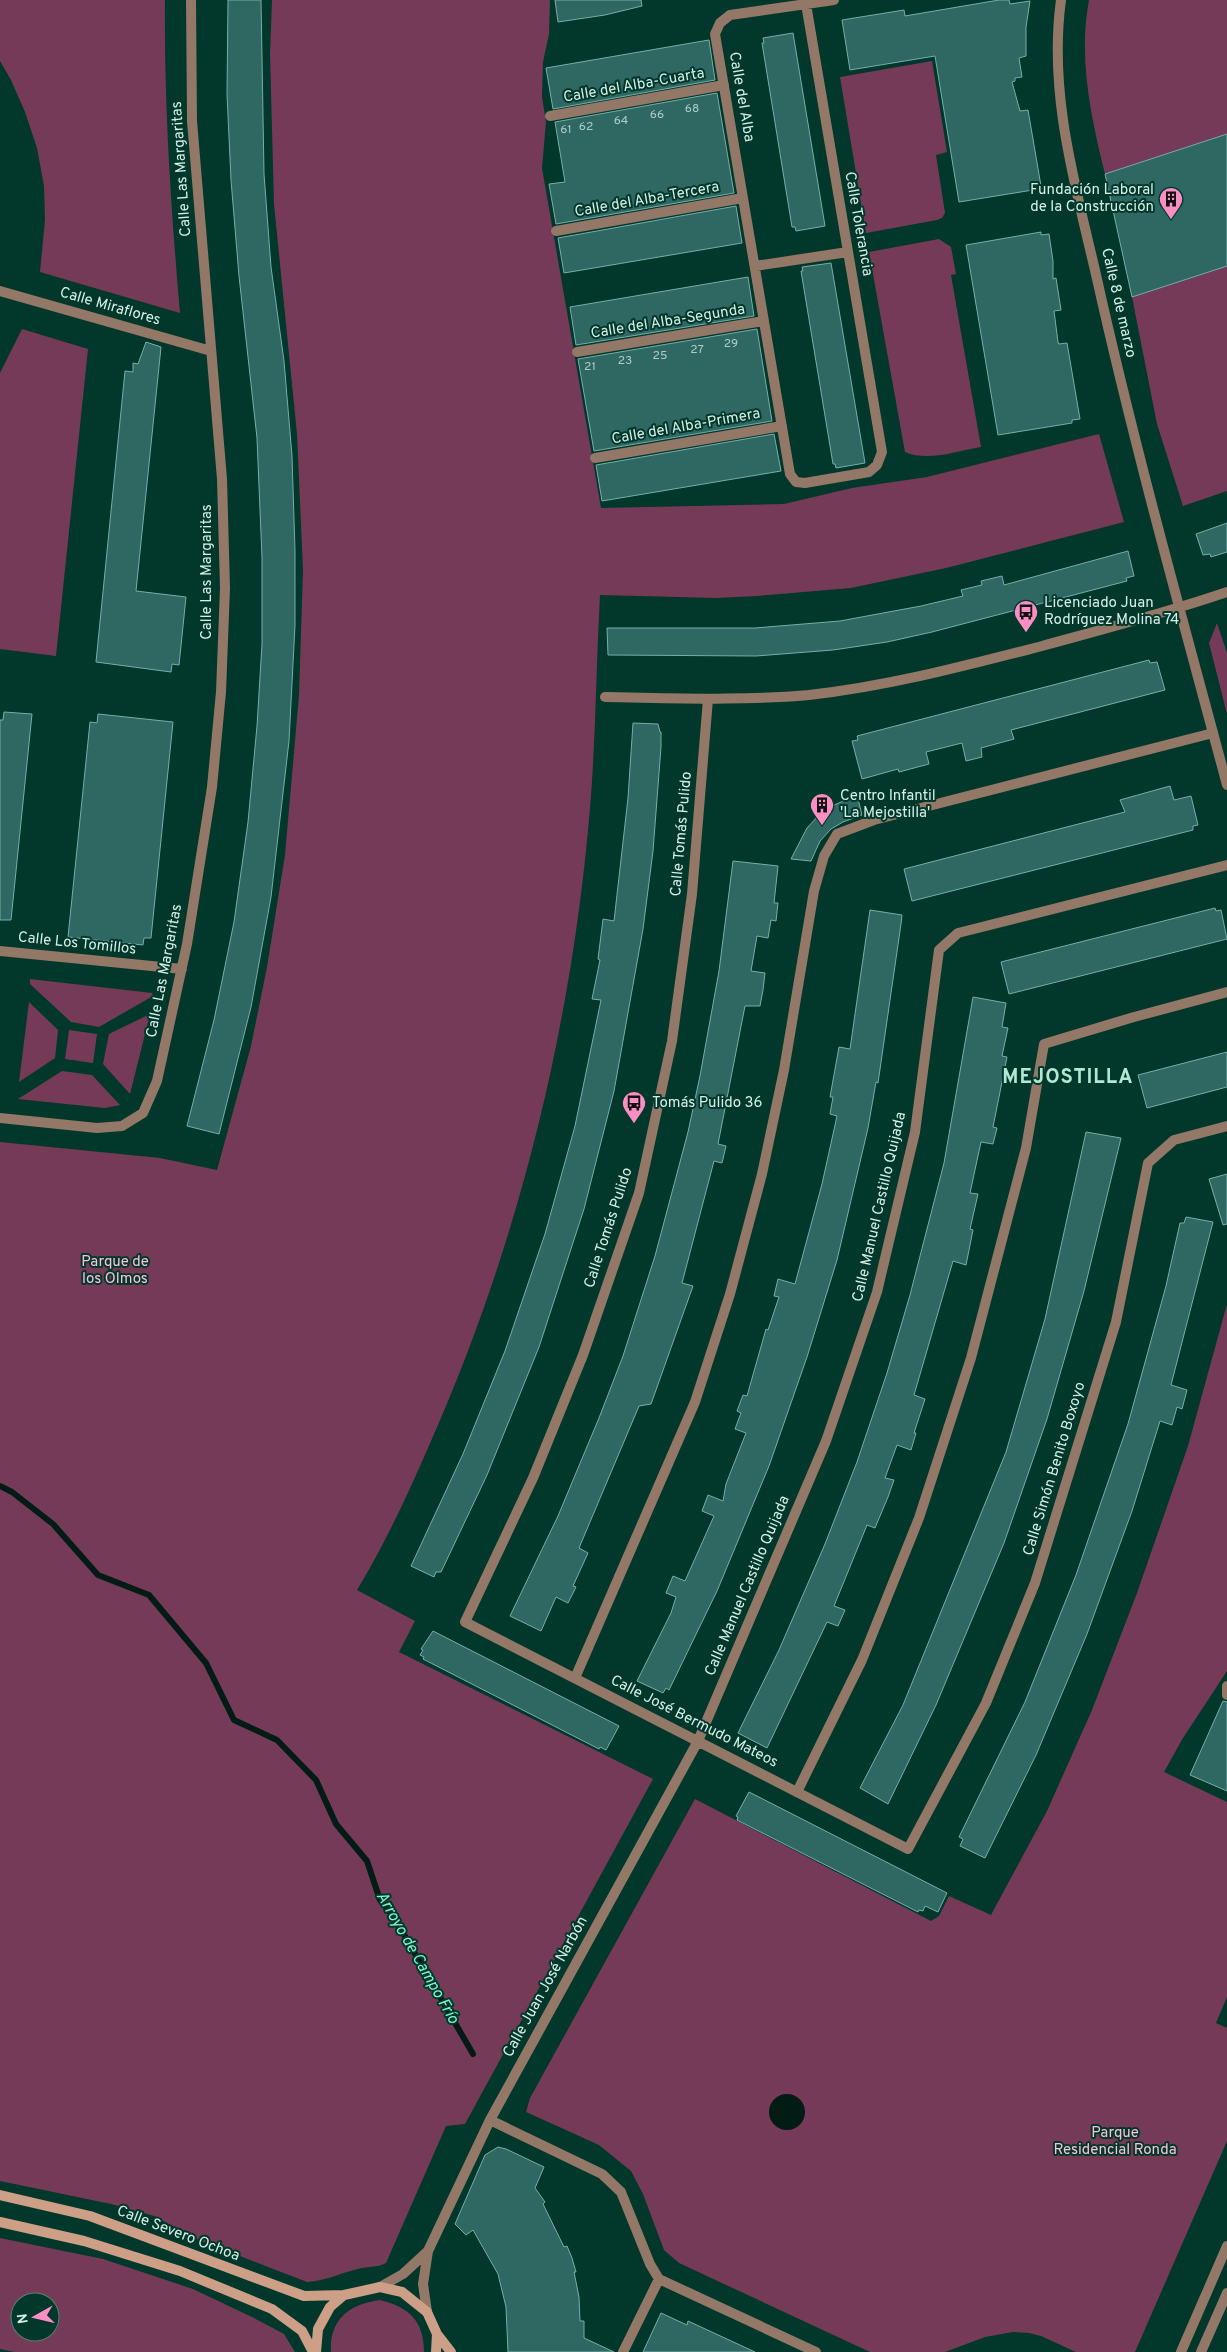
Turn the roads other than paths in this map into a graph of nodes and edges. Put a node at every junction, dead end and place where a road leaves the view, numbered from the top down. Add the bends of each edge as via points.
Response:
1 (190, 0) edge
2 (834, 0) edge
3 (1061, 0) edge
4 (806, 2) edge
5 (724, 85) junction
6 (550, 116) dead end
7 (744, 198) junction
8 (556, 231) dead end
9 (848, 252) junction
10 (755, 266) junction
11 (0, 291) edge
12 (764, 321) junction
13 (211, 352) junction
14 (577, 352) dead end
15 (782, 426) junction
16 (882, 452) joint
17 (595, 458) dead end
18 (1227, 592) edge
19 (1180, 608) junction
20 (605, 697) dead end
21 (708, 699) junction
22 (1213, 733) junction
23 (1227, 785) edge
24 (1227, 865) edge
25 (0, 951) edge
26 (182, 969) junction
27 (1227, 992) edge
28 (0, 1118) edge
29 (1227, 1126) edge
30 (465, 1622) joint
31 (575, 1678) junction
32 (1227, 1686) edge
33 (1227, 1696) edge
34 (698, 1741) junction
35 (798, 1792) junction
36 (908, 1849) joint
37 (490, 2120) junction
38 (0, 2195) edge
39 (0, 2222) edge
40 (1227, 2246) edge
41 (428, 2252) junction
42 (659, 2279) junction
43 (380, 2286) junction
44 (1227, 2293) edge
45 (344, 2296) junction
46 (427, 2312) junction
47 (437, 2334) junction
48 (314, 2352) edge
49 (436, 2352) edge
50 (451, 2352) edge
51 (623, 2352) edge
52 (816, 2352) edge
53 (1181, 2352) edge
54 (1201, 2352) edge

1 - 13 street, Calle Las Margaritas via 192,121
2 - 4 street, Calle del Alba
3 - 19 street, Calle 8 de marzo via 1057,33 1058,80 1066,144 1132,432
4 - 5 street, Calle del Alba via 730,15 720,23 715,34
4 - 9 street, Calle Tolerancia
5 - 6 street, Calle del Alba-Cuarta
5 - 7 street, Calle del Alba
7 - 8 street, Calle del Alba-Tercera
7 - 10 street, Calle del Alba
9 - 10 street
9 - 16 street, Calle Tolerancia
10 - 12 street, Calle del Alba
11 - 13 street, Calle Miraflores
12 - 14 street, Calle del Alba-Segunda
12 - 15 street, Calle del Alba
13 - 26 street, Calle Las Margaritas via 222,479 225,578 221,692 212,787
15 - 16 street, Calle del Alba via 790,474 796,482 869,472 877,465
15 - 17 street, Calle del Alba-Primera
18 - 19 street
19 - 21 street via 934,675 807,695
19 - 22 street, Calle 8 de marzo
20 - 21 street
21 - 30 street, Calle Tomás Pulido via 692,894 672,1041 639,1193 583,1355 544,1452
22 - 23 street, Calle 8 de marzo
22 - 31 street via 874,820 837,834 824,856 814,891 780,1089 762,1174 730,1294 695,1402
24 - 34 street, Calle Manuel Castillo Quijada via 958,933 939,950 915,1132 877,1292 826,1441
25 - 26 street, Calle Los Tomillos
26 - 28 street, Calle Las Margaritas via 157,1081 142,1113 122,1126 97,1128
27 - 35 street via 1044,1044 1026,1148 971,1358 919,1518 862,1660
29 - 36 street, Calle Simón Benito Boxoyo via 1174,1140 1148,1163 1116,1322 1035,1584 986,1703
30 - 31 street, Calle José Bermudo Mateos
31 - 34 street, Calle José Bermudo Mateos
32 - 33 street
34 - 35 street, Calle José Bermudo Mateos
34 - 37 street, Calle Juan José Narbón
35 - 36 street, Calle José Bermudo Mateos
37 - 41 street, Calle Juan José Narbón
37 - 42 street via 602,2174 621,2192
38 - 45 main road, Calle Severo Ochoa via 90,2216 304,2296
39 - 48 main road via 84,2241 189,2275 272,2309 302,2330
40 - 53 street
41 - 43 street, Calle Juan José Narbón via 403,2274
41 - 46 street, Calle Juan José Narbón via 423,2284
42 - 51 street
42 - 52 street
43 - 45 main road
43 - 46 main road via 402,2292
44 - 54 street
45 - 48 main road via 330,2307 318,2329
46 - 47 main road
47 - 49 main road
47 - 50 main road

